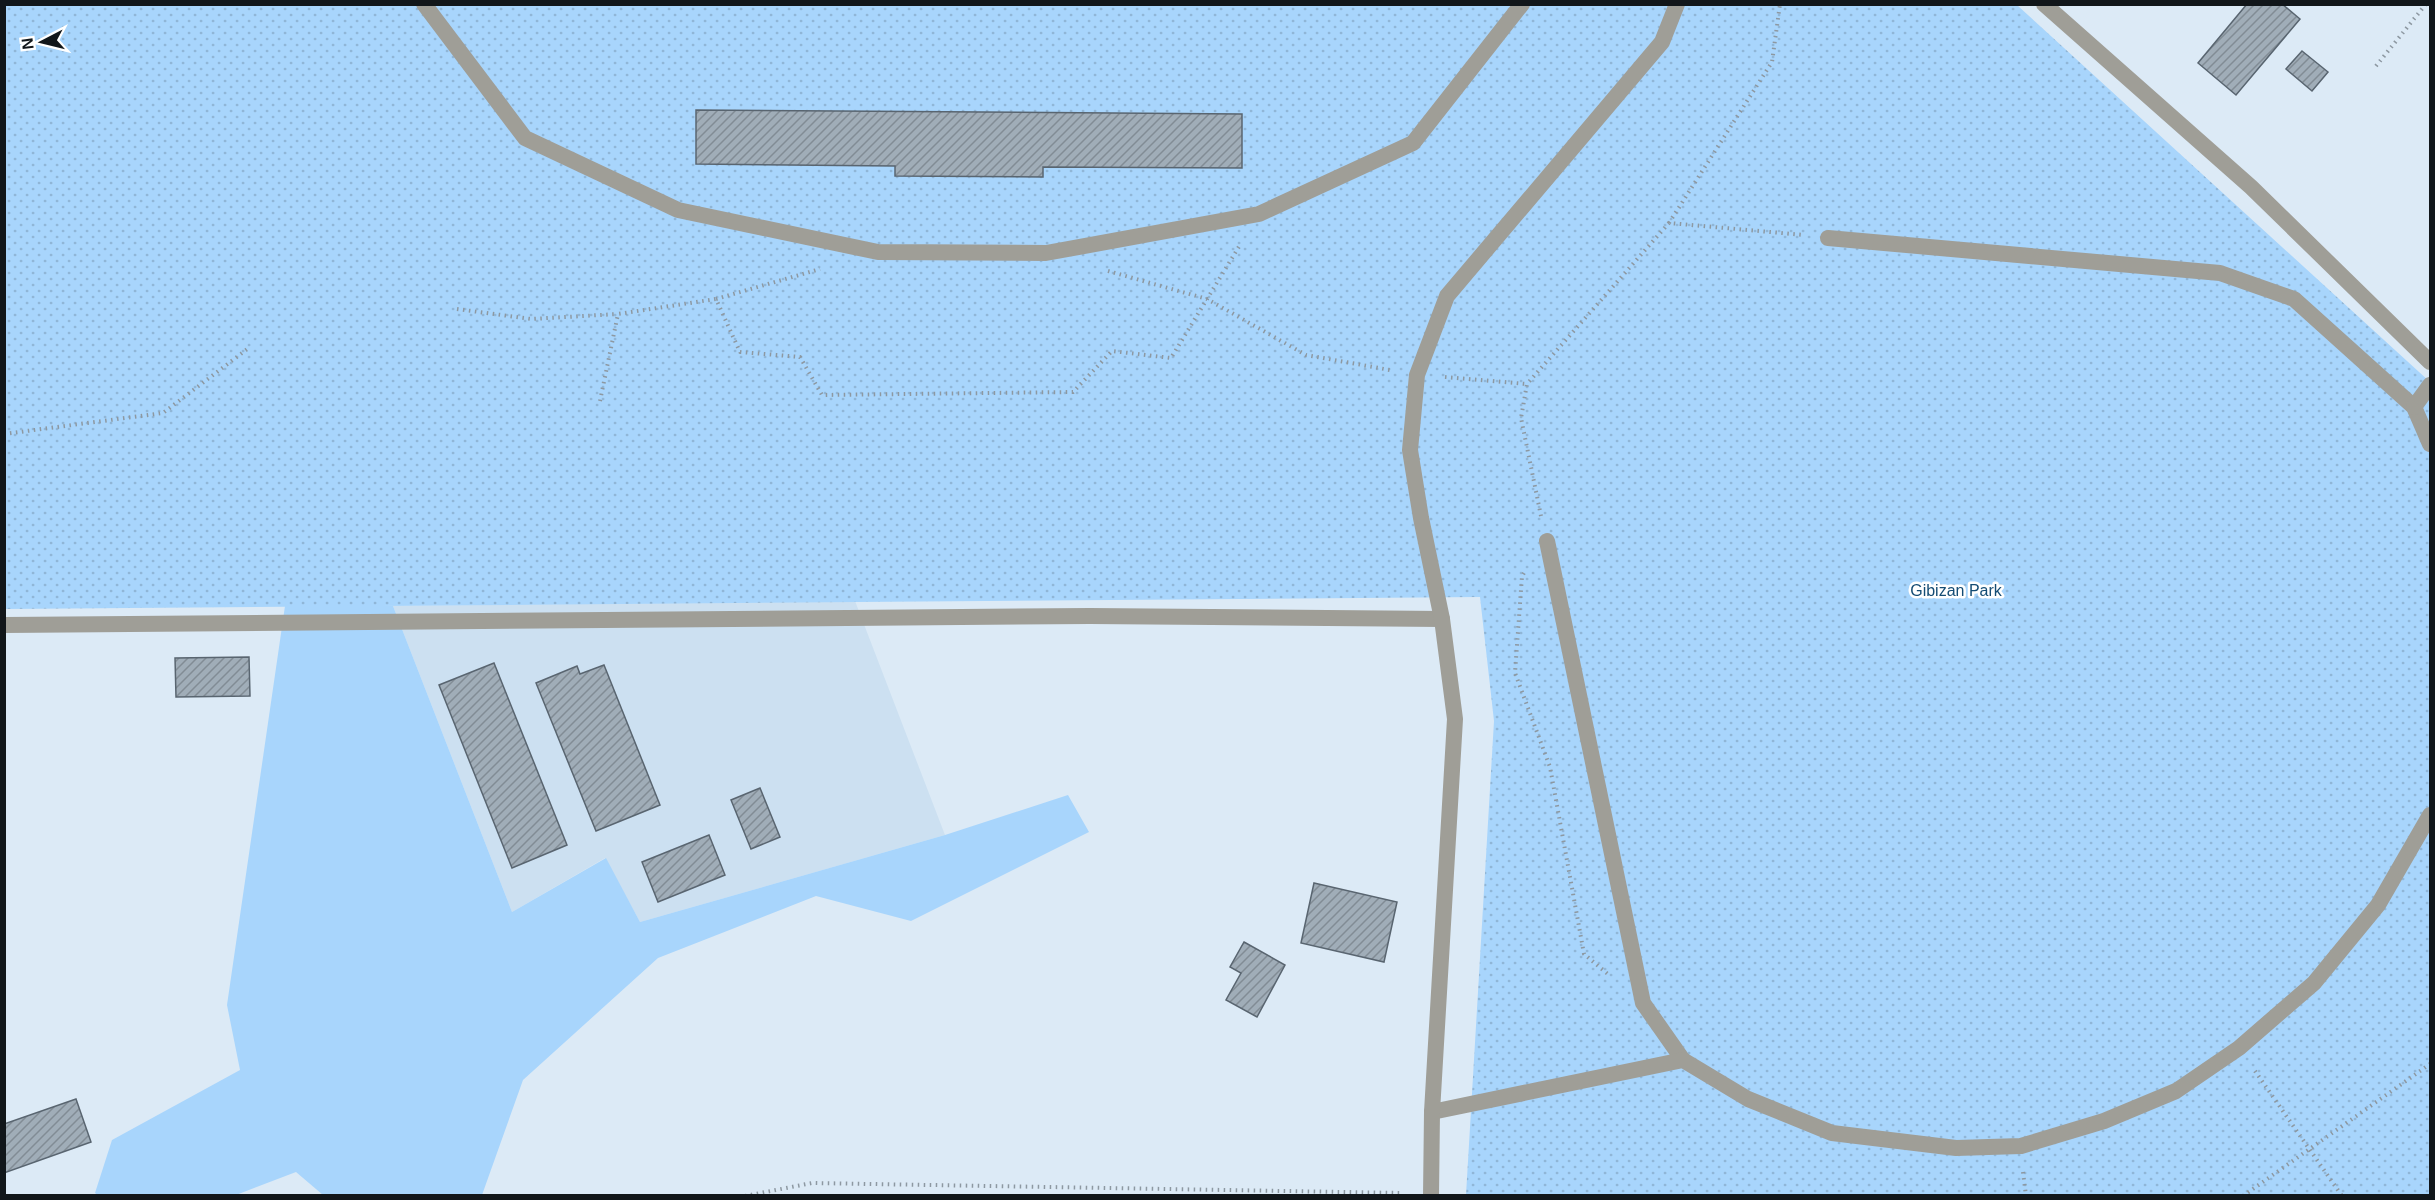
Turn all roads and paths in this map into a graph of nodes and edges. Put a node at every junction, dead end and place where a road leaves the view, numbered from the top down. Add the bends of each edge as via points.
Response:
1 (424, 4) edge
2 (1522, 4) edge
3 (1677, 4) edge
4 (1780, 4) edge
5 (2044, 4) edge
6 (2426, 4) edge
7 (2376, 66) dead end
8 (1260, 214) junction
9 (1669, 223) junction
10 (1828, 238) joint
11 (824, 267) dead end
12 (1104, 270) dead end
13 (716, 299) junction
14 (1207, 299) junction
15 (457, 309) dead end
16 (618, 314) junction
17 (250, 348) dead end
18 (2430, 362) edge
19 (1417, 375) junction
20 (1527, 384) junction
21 (2430, 385) edge
22 (600, 401) dead end
23 (2414, 407) junction
24 (4, 434) edge
25 (2430, 444) edge
26 (1547, 542) junction
27 (1442, 619) junction
28 (4, 625) edge
29 (2430, 815) edge
30 (1643, 1003) junction
31 (2239, 1048) junction
32 (1683, 1060) junction
33 (2430, 1064) edge
34 (1432, 1112) junction
35 (2310, 1149) junction
36 (1431, 1195) edge
37 (746, 1196) edge
38 (2243, 1196) edge
39 (2342, 1196) edge

1 - 8 street via 525,138 678,210 879,252 1046,253
2 - 8 street via 1413,143
3 - 19 street via 1662,42 1447,296
4 - 9 path via 1772,62
5 - 18 street via 2251,187
6 - 7 path
8 - 14 path
9 - 10 path
9 - 20 path
10 - 23 street via 2220,273 2295,299
11 - 13 path
12 - 14 path
13 - 14 path via 740,352 800,357 822,395 1073,392 1112,351 1171,358
13 - 16 path
14 - 19 path via 1306,355
15 - 16 path via 531,319
16 - 22 path
17 - 24 path via 164,413
19 - 20 path
19 - 27 street via 1410,450
20 - 26 path via 1521,418
21 - 23 street
23 - 25 street
26 - 30 street
26 - 30 path via 1522,576 1515,673 1550,767 1584,954
27 - 28 street via 1090,616
27 - 34 street via 1455,718
29 - 31 street via 2378,905 2314,983
30 - 32 street
31 - 32 street via 2176,1090 2104,1121 2021,1146 1956,1148 1832,1133 1748,1099
31 - 35 path
32 - 34 street
33 - 35 path
34 - 36 street
35 - 38 path
35 - 39 path
36 - 37 path via 812,1183

